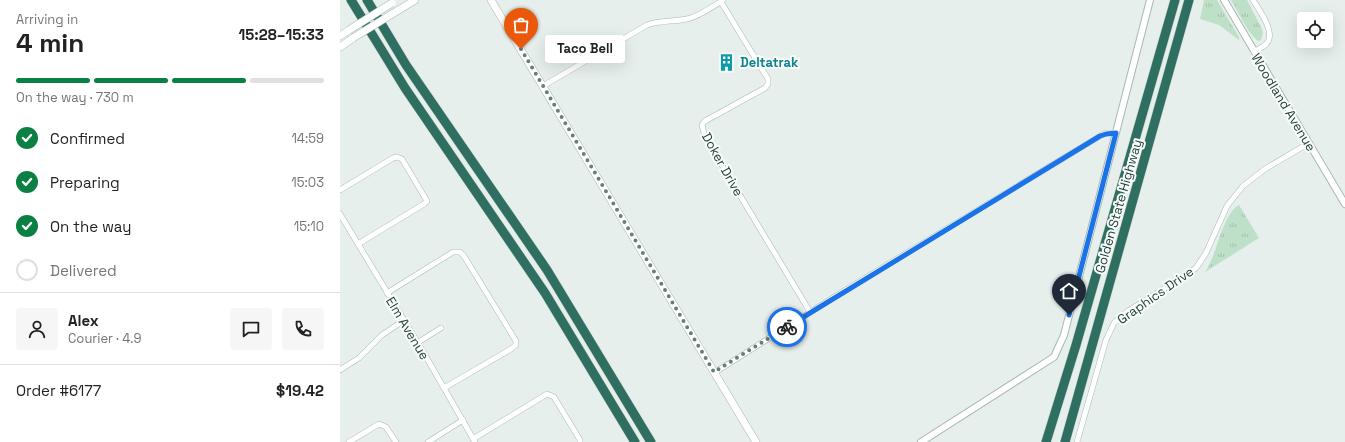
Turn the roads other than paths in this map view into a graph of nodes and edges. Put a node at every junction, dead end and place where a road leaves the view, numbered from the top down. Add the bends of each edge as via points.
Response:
1 (351, 0) edge
2 (367, 0) edge
3 (414, 0) edge
4 (491, 0) edge
5 (1150, 0) edge
6 (1175, 0) edge
7 (1189, 0) edge
8 (1224, 0) edge
9 (1253, 0) edge
10 (722, 1) edge
11 (394, 2) edge
12 (340, 36) edge
13 (340, 46) edge
14 (1254, 52) junction
15 (542, 86) junction
16 (1116, 133) junction
17 (1309, 143) junction
18 (340, 190) edge
19 (1345, 204) edge
20 (340, 214) edge
21 (346, 224) junction
22 (340, 227) edge
23 (358, 244) junction
24 (387, 293) junction
25 (810, 312) junction
26 (403, 321) junction
27 (441, 328) dead end
28 (417, 343) junction
29 (340, 370) edge
30 (714, 372) junction
31 (444, 388) junction
32 (463, 420) junction
33 (474, 440) edge
34 (349, 442) edge
35 (396, 442) edge
36 (428, 442) edge
37 (580, 442) edge
38 (635, 442) edge
39 (651, 442) edge
40 (756, 442) edge
41 (921, 442) edge
42 (1046, 442) edge
43 (1065, 442) edge
44 (1077, 442) edge

1 - 38 highway via 402,83 545,293
2 - 39 highway via 414,76 555,282
3 - 13 main road, bridge
4 - 15 main road
5 - 16 street
6 - 42 highway, Golden State Highway
7 - 43 highway, Golden State Highway
8 - 14 street, Woodland Avenue
9 - 14 street via 1270,28 1271,36 1267,43
10 - 15 street via 689,19 660,21 647,25
10 - 25 street, Doker Drive via 768,79 768,84 705,121 702,125 703,130
11 - 12 main road, bridge
14 - 17 street, Woodland Avenue
15 - 30 main road
16 - 25 street via 1100,136
16 - 41 street via 1064,335 1054,357
17 - 19 street, Woodland Avenue
17 - 44 street, Graphics Drive via 1265,169 1243,186 1227,206 1206,253 1196,268 1128,311 1114,323 1106,340
18 - 23 street via 397,157 402,159 427,201
20 - 21 street, Elm Avenue
21 - 22 street
21 - 23 street, Elm Avenue
23 - 24 street, Elm Avenue
24 - 26 street, Elm Avenue
24 - 31 street via 453,252 460,252 516,341 511,350
25 - 30 street
26 - 28 street, Elm Avenue
26 - 29 street via 382,335 359,358
27 - 28 street
28 - 31 street, Elm Avenue
30 - 40 main road
31 - 32 street, Elm Avenue
32 - 33 street, Elm Avenue
32 - 36 street
33 - 37 street via 547,394 554,397
34 - 35 street via 380,424 386,427

